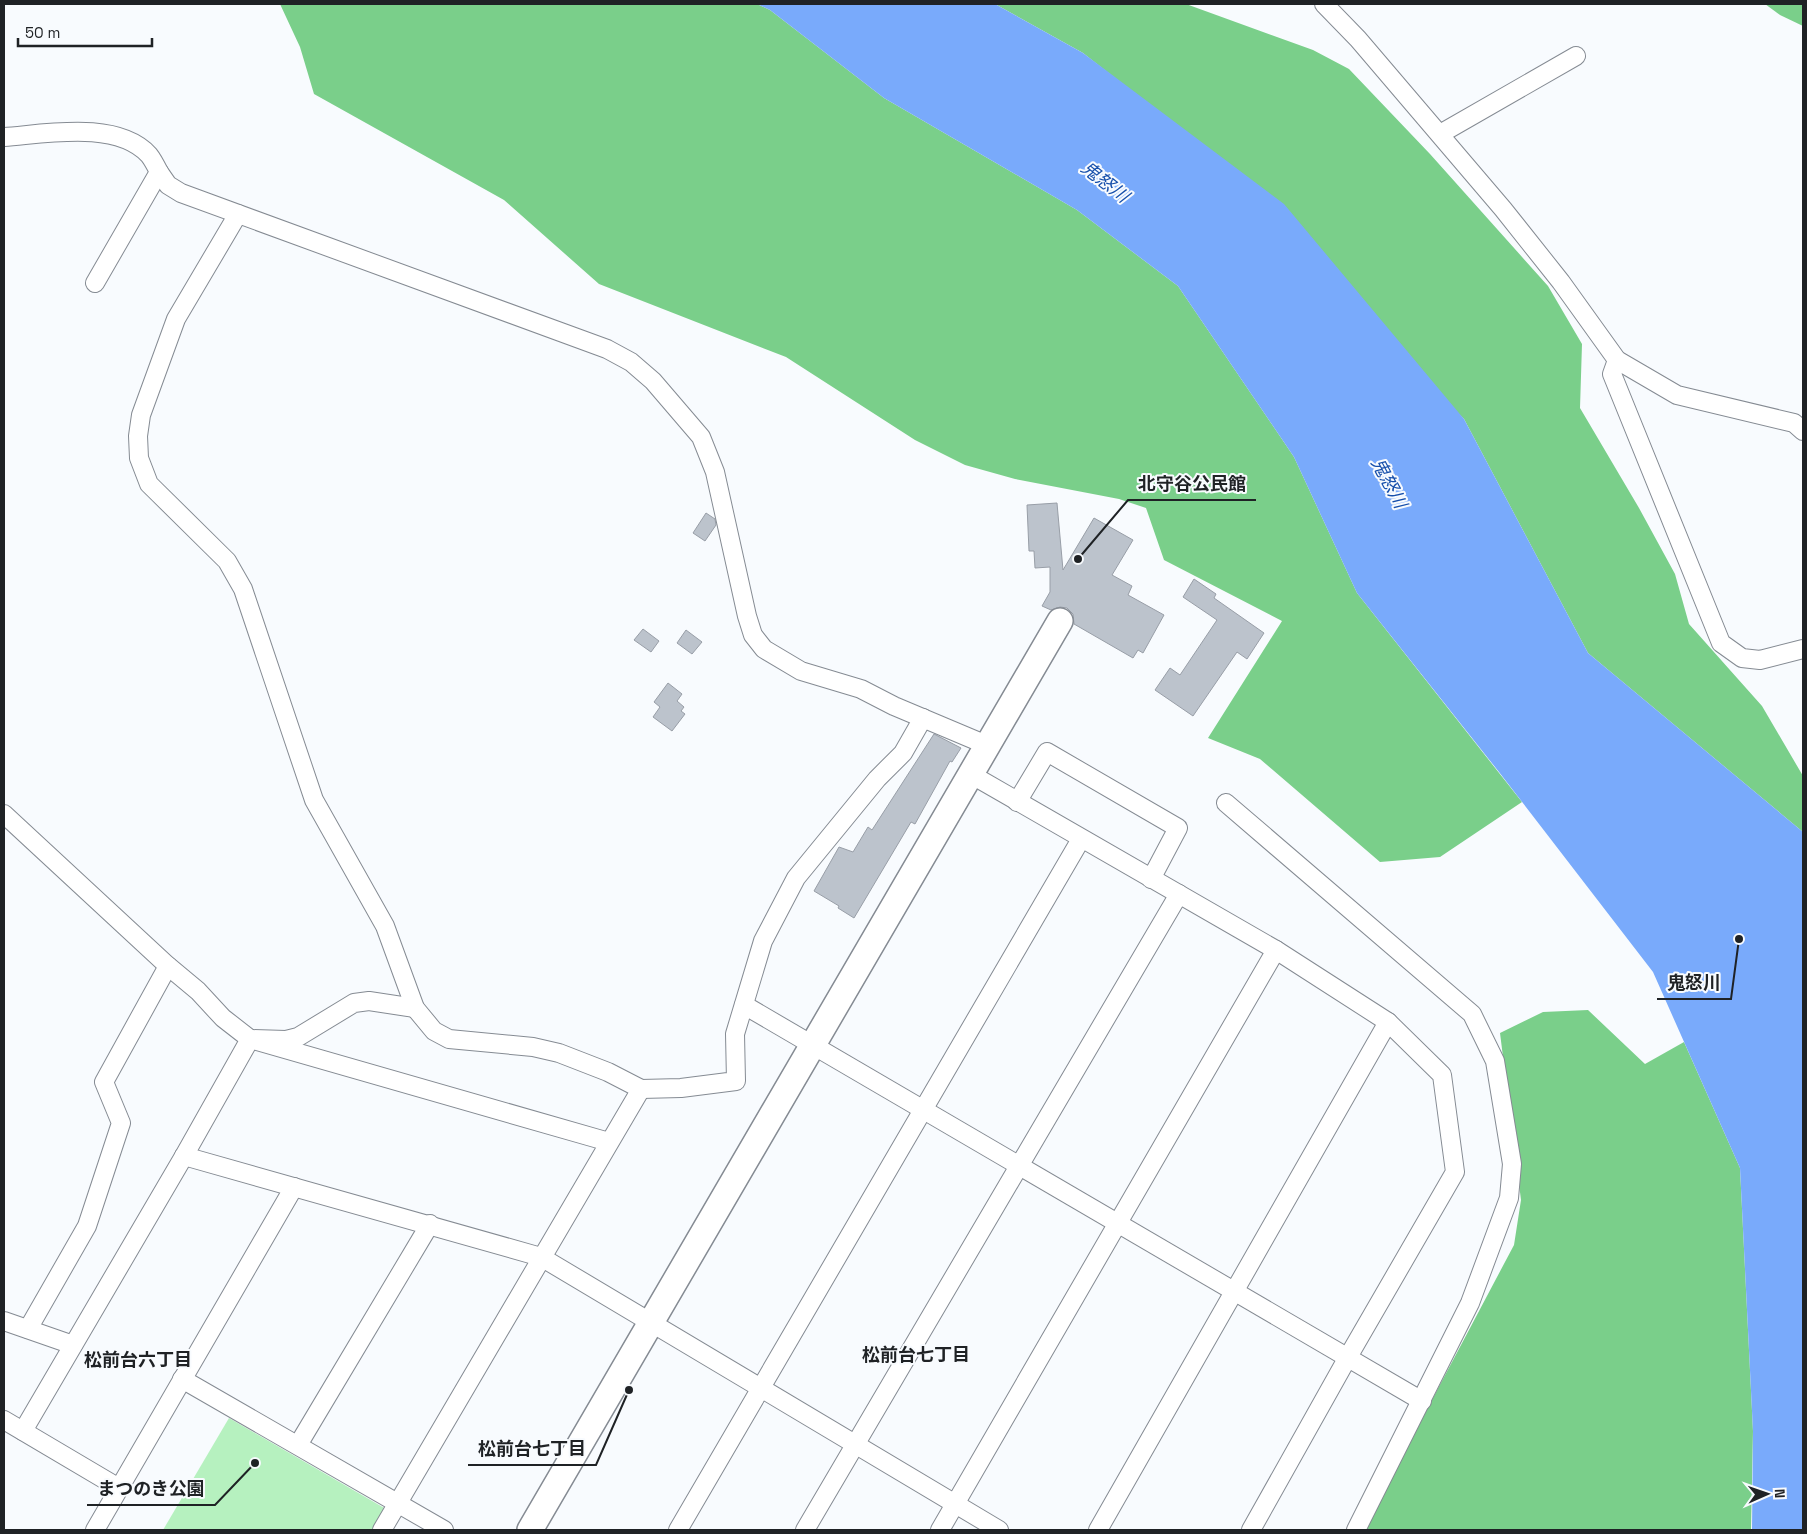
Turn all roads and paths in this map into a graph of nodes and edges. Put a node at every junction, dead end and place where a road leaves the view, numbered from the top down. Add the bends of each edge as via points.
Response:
1 (1324, 4) edge
2 (1576, 56) dead end
3 (1440, 134) junction
4 (4, 137) edge
5 (159, 172) junction
6 (238, 214) junction
7 (95, 283) dead end
8 (1617, 360) junction
9 (1803, 431) edge
10 (1060, 621) dead end
11 (1803, 649) edge
12 (923, 718) junction
13 (988, 746) junction
14 (972, 775) junction
15 (1017, 802) junction
16 (1226, 803) dead end
17 (4, 814) edge
18 (1081, 840) junction
19 (1150, 878) junction
20 (1179, 894) junction
21 (1276, 950) junction
22 (168, 966) junction
23 (744, 1006) junction
24 (415, 1008) junction
25 (1388, 1022) junction
26 (250, 1039) junction
27 (813, 1045) junction
28 (641, 1089) junction
29 (924, 1110) junction
30 (608, 1142) junction
31 (184, 1156) junction
32 (1019, 1166) junction
33 (294, 1187) junction
34 (1118, 1223) junction
35 (430, 1224) junction
36 (541, 1257) junction
37 (1234, 1291) junction
38 (4, 1321) edge
39 (652, 1322) junction
40 (28, 1329) junction
41 (73, 1345) junction
42 (1348, 1358) junction
43 (182, 1379) junction
44 (761, 1387) junction
45 (1422, 1401) junction
46 (4, 1420) edge
47 (23, 1431) junction
48 (856, 1444) junction
49 (298, 1446) junction
50 (120, 1488) junction
51 (397, 1503) junction
52 (955, 1504) junction
53 (95, 1530) edge
54 (382, 1530) edge
55 (444, 1530) edge
56 (530, 1530) edge
57 (678, 1530) edge
58 (805, 1530) edge
59 (940, 1530) edge
60 (999, 1530) edge
61 (1098, 1530) edge
62 (1251, 1530) edge
63 (1356, 1530) edge

1 - 3 street
2 - 3 street
3 - 8 street via 1561,282
4 - 5 street via 80,131 105,134 128,140 149,155
5 - 6 street via 168,185 181,193
5 - 7 street
6 - 12 street via 607,350 631,362 675,404 701,436 715,472 747,616 753,635 764,649 801,671 861,689
6 - 24 street via 176,319 141,415 139,458 149,484 227,560 243,589 314,800 385,926
8 - 9 street via 1676,395 1794,423
8 - 11 street via 1612,374 1721,643 1742,658 1760,660
10 - 13 street
12 - 13 street
12 - 23 street via 903,753 876,779 796,878 763,941
13 - 14 street
14 - 15 street
14 - 27 street
15 - 18 street
15 - 19 street via 1046,752 1178,828
16 - 45 street via 1472,1014 1495,1061 1512,1164 1509,1198 1470,1303
17 - 22 street
18 - 19 street
18 - 29 street
19 - 20 street
20 - 21 street
20 - 32 street
21 - 25 street
21 - 34 street
22 - 26 street
22 - 40 street via 104,1082 121,1123 87,1226
23 - 27 street
23 - 28 street via 735,1034 736,1081
24 - 26 street via 369,1001 354,1003 298,1037
24 - 28 street via 434,1031 449,1039 533,1047 559,1053
25 - 37 street
25 - 42 street via 1442,1076 1455,1172
26 - 30 street
26 - 31 street
27 - 29 street
27 - 39 street
28 - 30 street
29 - 32 street
29 - 44 street
30 - 36 street
31 - 33 street
31 - 41 street
32 - 34 street
32 - 48 street
33 - 35 street
33 - 43 street
34 - 37 street
34 - 52 street
35 - 36 street
35 - 49 street
36 - 39 street
36 - 51 street
37 - 42 street
37 - 61 street
38 - 40 street
39 - 44 street
39 - 56 street
40 - 41 street
41 - 47 street
42 - 45 street
42 - 62 street
43 - 49 street
43 - 50 street
44 - 48 street
44 - 57 street
45 - 63 street
46 - 47 street
47 - 50 street
48 - 52 street
48 - 58 street
49 - 51 street
50 - 53 street
51 - 54 street
51 - 55 street
52 - 59 street
52 - 60 street

